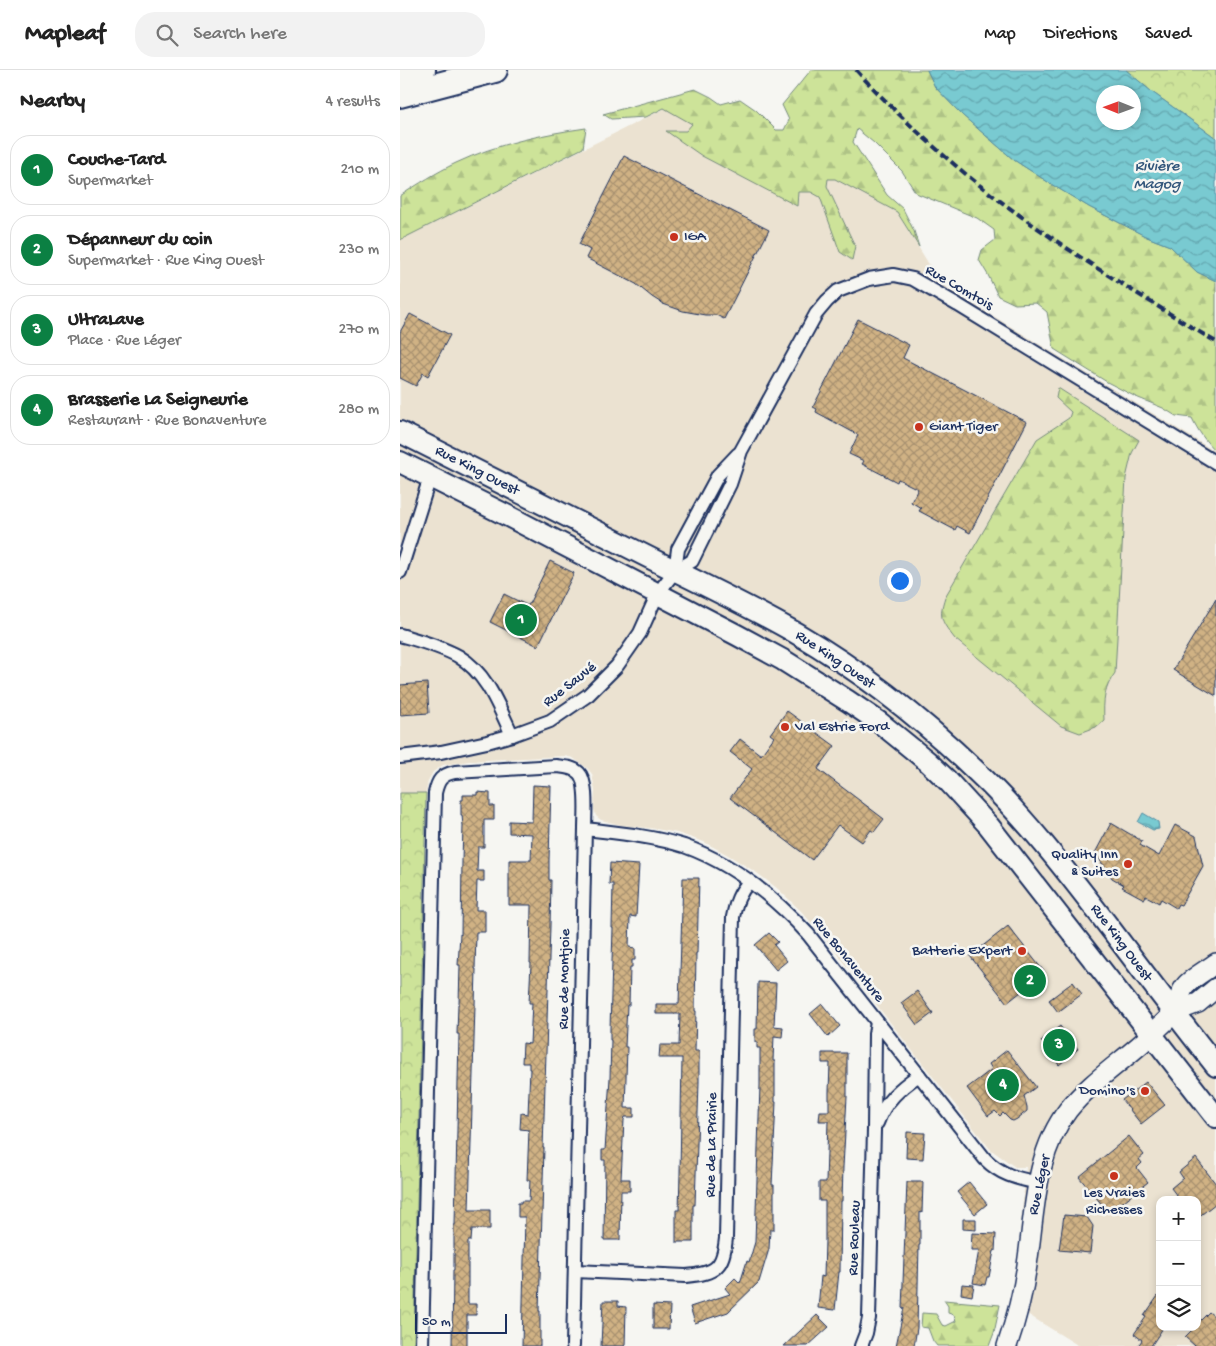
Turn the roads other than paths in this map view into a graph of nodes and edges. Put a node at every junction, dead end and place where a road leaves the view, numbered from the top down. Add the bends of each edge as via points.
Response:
1 (423, 70) edge
2 (495, 70) edge
3 (400, 76) edge
4 (400, 95) edge
5 (400, 432) edge
6 (741, 451) junction
7 (400, 462) edge
8 (1216, 463) edge
9 (430, 478) junction
10 (675, 571) junction
11 (400, 572) edge
12 (658, 593) junction
13 (400, 636) edge
14 (512, 735) junction
15 (400, 757) edge
16 (585, 829) junction
17 (749, 882) junction
18 (1216, 963) edge
19 (1216, 988) edge
20 (1174, 1012) junction
21 (877, 1022) junction
22 (1151, 1034) junction
23 (1216, 1066) edge
24 (919, 1075) junction
25 (1216, 1117) edge
26 (874, 1130) junction
27 (1038, 1182) junction
28 (575, 1271) junction
29 (422, 1346) edge
30 (573, 1346) edge
31 (861, 1346) edge
32 (1007, 1346) edge

1 - 3 highway
2 - 4 highway
5 - 10 main road, Rue King Ouest
6 - 8 street, Rue Comtois via 816,314 827,300 848,286 894,275 913,279 958,305
6 - 10 street, Rue Comtois via 718,475 678,549
6 - 10 street, Rue Comtois via 730,484 692,561
7 - 9 main road, Rue King Ouest
9 - 11 street
9 - 12 main road, Rue King Ouest
10 - 12 street, Rue Comtois
10 - 20 main road, Rue King Ouest via 762,615 825,652 953,749 998,792 1072,877
12 - 14 street, Rue Sauvé via 640,633 602,682 550,721
12 - 22 main road, Rue King Ouest via 815,679 879,722 927,761 988,826
13 - 14 street via 446,650 472,666 487,686
14 - 15 street, Rue Sauvé via 470,746
16 - 17 street, Rue Bonaventure via 683,846 706,855
16 - 28 street, Rue de Montjoie
16 - 29 street, Rue de Montjoie via 585,788 580,774 574,769 556,766 455,772 440,778 436,784
17 - 21 street, Rue Bonaventure via 791,915
17 - 28 street, Rue de La Prairie via 741,891 733,917 725,1253 720,1264 700,1275
18 - 20 street via 1185,986
19 - 20 street via 1198,1003
20 - 22 street, Rue Léger
20 - 23 main road, Rue King Ouest
21 - 24 street, Rue Bonaventure
21 - 26 street, Rue Rouleau
22 - 25 main road, Rue King Ouest
22 - 27 street, Rue Léger via 1088,1088 1066,1112 1048,1147
24 - 26 street, Rue Rouleau via 890,1099
24 - 27 street, Rue Bonaventure via 991,1165 1006,1174
26 - 31 street, Rue Rouleau via 870,1318
27 - 32 street, Rue Léger via 1022,1294
28 - 30 street, Rue de Montjoie

